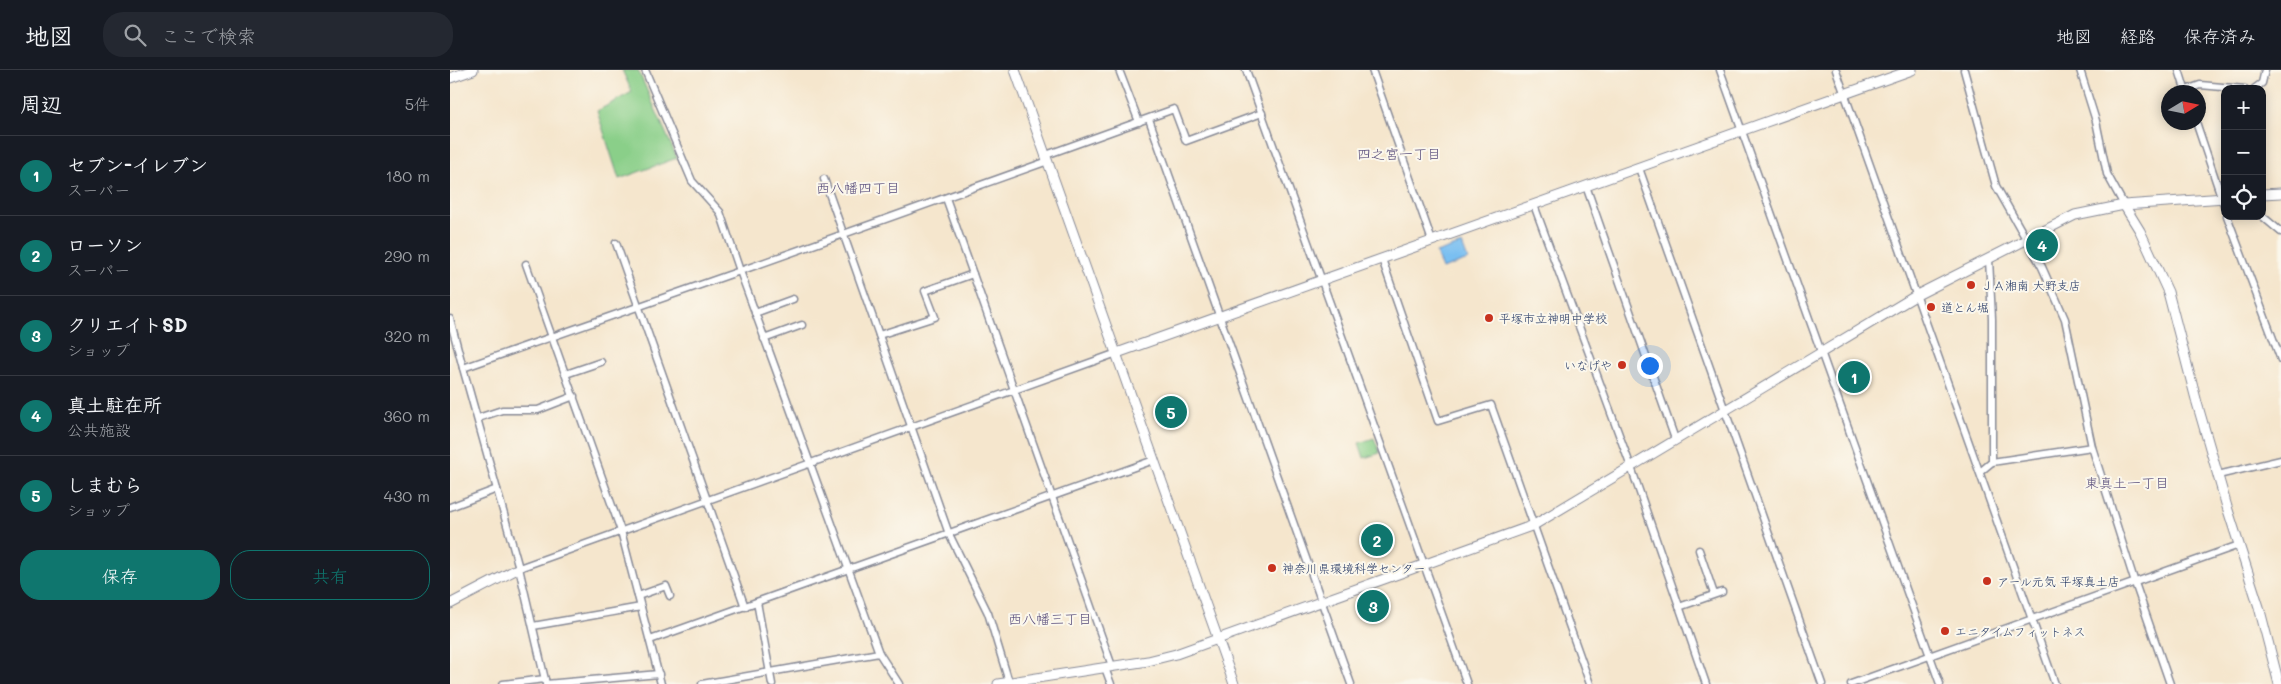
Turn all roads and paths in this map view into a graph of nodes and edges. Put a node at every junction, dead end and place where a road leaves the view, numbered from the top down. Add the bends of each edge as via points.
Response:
1 (473, 70) edge
2 (645, 70) edge
3 (1015, 70) edge
4 (1119, 70) edge
5 (1246, 70) edge
6 (1372, 70) edge
7 (1720, 70) edge
8 (1836, 70) edge
9 (1912, 70) edge
10 (1964, 70) edge
11 (2080, 70) edge
12 (2179, 70) edge
13 (2265, 70) edge
14 (450, 78) edge
15 (2184, 85) edge
16 (2259, 85) edge
17 (2206, 86) edge
18 (2221, 87) edge
19 (1845, 94) junction
20 (1262, 113) junction
21 (1149, 119) junction
22 (1138, 122) junction
23 (2199, 130) edge
24 (1742, 131) junction
25 (1047, 158) junction
26 (1638, 168) junction
27 (824, 179) dead end
28 (1586, 186) junction
29 (2221, 192) edge
30 (2281, 193) edge
31 (2266, 194) edge
32 (946, 198) junction
33 (2221, 198) edge
34 (1534, 205) junction
35 (2124, 205) junction
36 (2266, 219) edge
37 (2228, 220) edge
38 (2281, 232) edge
39 (844, 234) junction
40 (2026, 240) junction
41 (1432, 241) junction
42 (616, 243) dead end
43 (1382, 259) junction
44 (1989, 259) junction
45 (526, 264) dead end
46 (740, 271) junction
47 (972, 274) junction
48 (1322, 280) junction
49 (1917, 295) junction
50 (793, 299) dead end
51 (639, 307) junction
52 (755, 313) junction
53 (1220, 316) junction
54 (450, 319) edge
55 (802, 325) dead end
56 (880, 335) junction
57 (553, 337) junction
58 (764, 339) junction
59 (1822, 352) junction
60 (1117, 353) junction
61 (2281, 360) edge
62 (601, 362) dead end
63 (463, 368) junction
64 (566, 374) junction
65 (1014, 390) junction
66 (574, 396) junction
67 (1726, 412) junction
68 (478, 418) junction
69 (912, 427) junction
70 (1675, 439) junction
71 (2092, 447) junction
72 (1154, 460) junction
73 (2281, 460) edge
74 (1992, 462) junction
75 (809, 464) junction
76 (1631, 467) junction
77 (1980, 472) junction
78 (2218, 475) junction
79 (497, 489) junction
80 (1051, 497) junction
81 (706, 501) junction
82 (450, 507) edge
83 (1534, 525) junction
84 (621, 532) junction
85 (949, 534) junction
86 (2240, 545) junction
87 (1699, 550) dead end
88 (1425, 565) junction
89 (519, 568) junction
90 (847, 570) junction
91 (2135, 583) junction
92 (1722, 592) dead end
93 (1714, 594) junction
94 (638, 596) junction
95 (670, 596) dead end
96 (757, 602) junction
97 (1322, 602) junction
98 (450, 604) edge
99 (745, 606) junction
100 (641, 607) junction
101 (1679, 607) junction
102 (2031, 619) junction
103 (533, 626) junction
104 (1218, 639) junction
105 (650, 640) junction
106 (878, 653) junction
107 (1930, 654) junction
108 (1109, 667) junction
109 (769, 672) junction
110 (658, 674) junction
111 (1033, 681) edge
112 (545, 682) edge
113 (1009, 682) junction
114 (502, 684) edge
115 (661, 684) edge
116 (702, 684) edge
117 (772, 684) edge
118 (899, 684) edge
119 (998, 684) edge
120 (1111, 684) edge
121 (1234, 684) edge
122 (1351, 684) edge
123 (1467, 684) edge
124 (1590, 684) edge
125 (1706, 684) edge
126 (1822, 684) edge
127 (1851, 684) edge
128 (1940, 684) edge
129 (2054, 684) edge
130 (2170, 684) edge
131 (2279, 684) edge

1 - 14 street
2 - 46 street via 692,181 720,212
3 - 25 street
4 - 22 street
5 - 20 street
6 - 41 street
7 - 24 street
8 - 19 street
9 - 19 street
10 - 40 street via 1996,186
11 - 35 street via 2096,121 2107,174
12 - 15 street
13 - 16 street
17 - 18 street
19 - 24 street
19 - 49 street
20 - 21 street via 1186,141 1174,109
20 - 48 street
21 - 22 street
21 - 53 street
22 - 25 street
23 - 29 street
24 - 26 street
24 - 59 street
25 - 32 street
25 - 60 street
26 - 28 street
26 - 67 street
27 - 39 street
28 - 34 street
28 - 70 street
30 - 31 street
32 - 39 street
32 - 47 street
33 - 35 street
34 - 41 street
34 - 76 street
35 - 40 street via 2075,215
35 - 78 street via 2140,231 2168,292
36 - 38 street
37 - 61 street
39 - 46 street
39 - 56 street
40 - 44 street
40 - 71 street via 2065,319
41 - 43 street
42 - 51 street
43 - 48 street
43 - 83 street via 1438,421 1491,405
44 - 49 street
44 - 74 street
45 - 57 street
46 - 51 street
46 - 52 street
47 - 56 street via 925,291 934,317
47 - 65 street
48 - 53 street
48 - 88 street
49 - 59 street
49 - 77 street
50 - 52 street
51 - 57 street
51 - 81 street
52 - 58 street
53 - 60 street
53 - 97 street
54 - 63 street
55 - 58 street
56 - 69 street
57 - 63 street
57 - 64 street
58 - 75 street
59 - 67 street
59 - 107 street
60 - 65 street
60 - 72 street
62 - 64 street
63 - 68 street
64 - 66 street
65 - 69 street
65 - 80 street
66 - 68 street via 538,410 502,410
66 - 84 street
67 - 70 street
67 - 126 street
68 - 79 street
69 - 75 street
69 - 85 street
70 - 76 street
71 - 74 street
71 - 91 street
72 - 80 street
72 - 104 street
73 - 78 street
74 - 77 street
75 - 81 street
75 - 90 street
76 - 83 street
76 - 101 street
77 - 102 street
78 - 86 street
79 - 82 street
79 - 89 street
80 - 85 street
80 - 108 street
81 - 84 street
81 - 99 street
83 - 88 street
83 - 124 street
84 - 89 street
84 - 94 street
85 - 90 street
85 - 113 street via 988,614
86 - 91 street
86 - 131 street
87 - 93 street
88 - 97 street
88 - 123 street
89 - 98 street
89 - 103 street
90 - 96 street
90 - 106 street
91 - 102 street
91 - 130 street
92 - 93 street
93 - 101 street
94 - 95 street via 666,586
94 - 100 street
96 - 99 street
96 - 109 street
97 - 104 street
97 - 122 street
99 - 105 street
100 - 103 street
100 - 105 street
101 - 125 street
102 - 107 street
102 - 129 street
103 - 112 street
104 - 108 street via 1148,661
104 - 121 street
105 - 110 street
106 - 109 street
106 - 118 street
107 - 127 street
107 - 128 street
108 - 111 street
108 - 120 street
109 - 116 street
109 - 117 street
110 - 112 street
110 - 115 street
111 - 113 street
112 - 114 street
113 - 119 street

